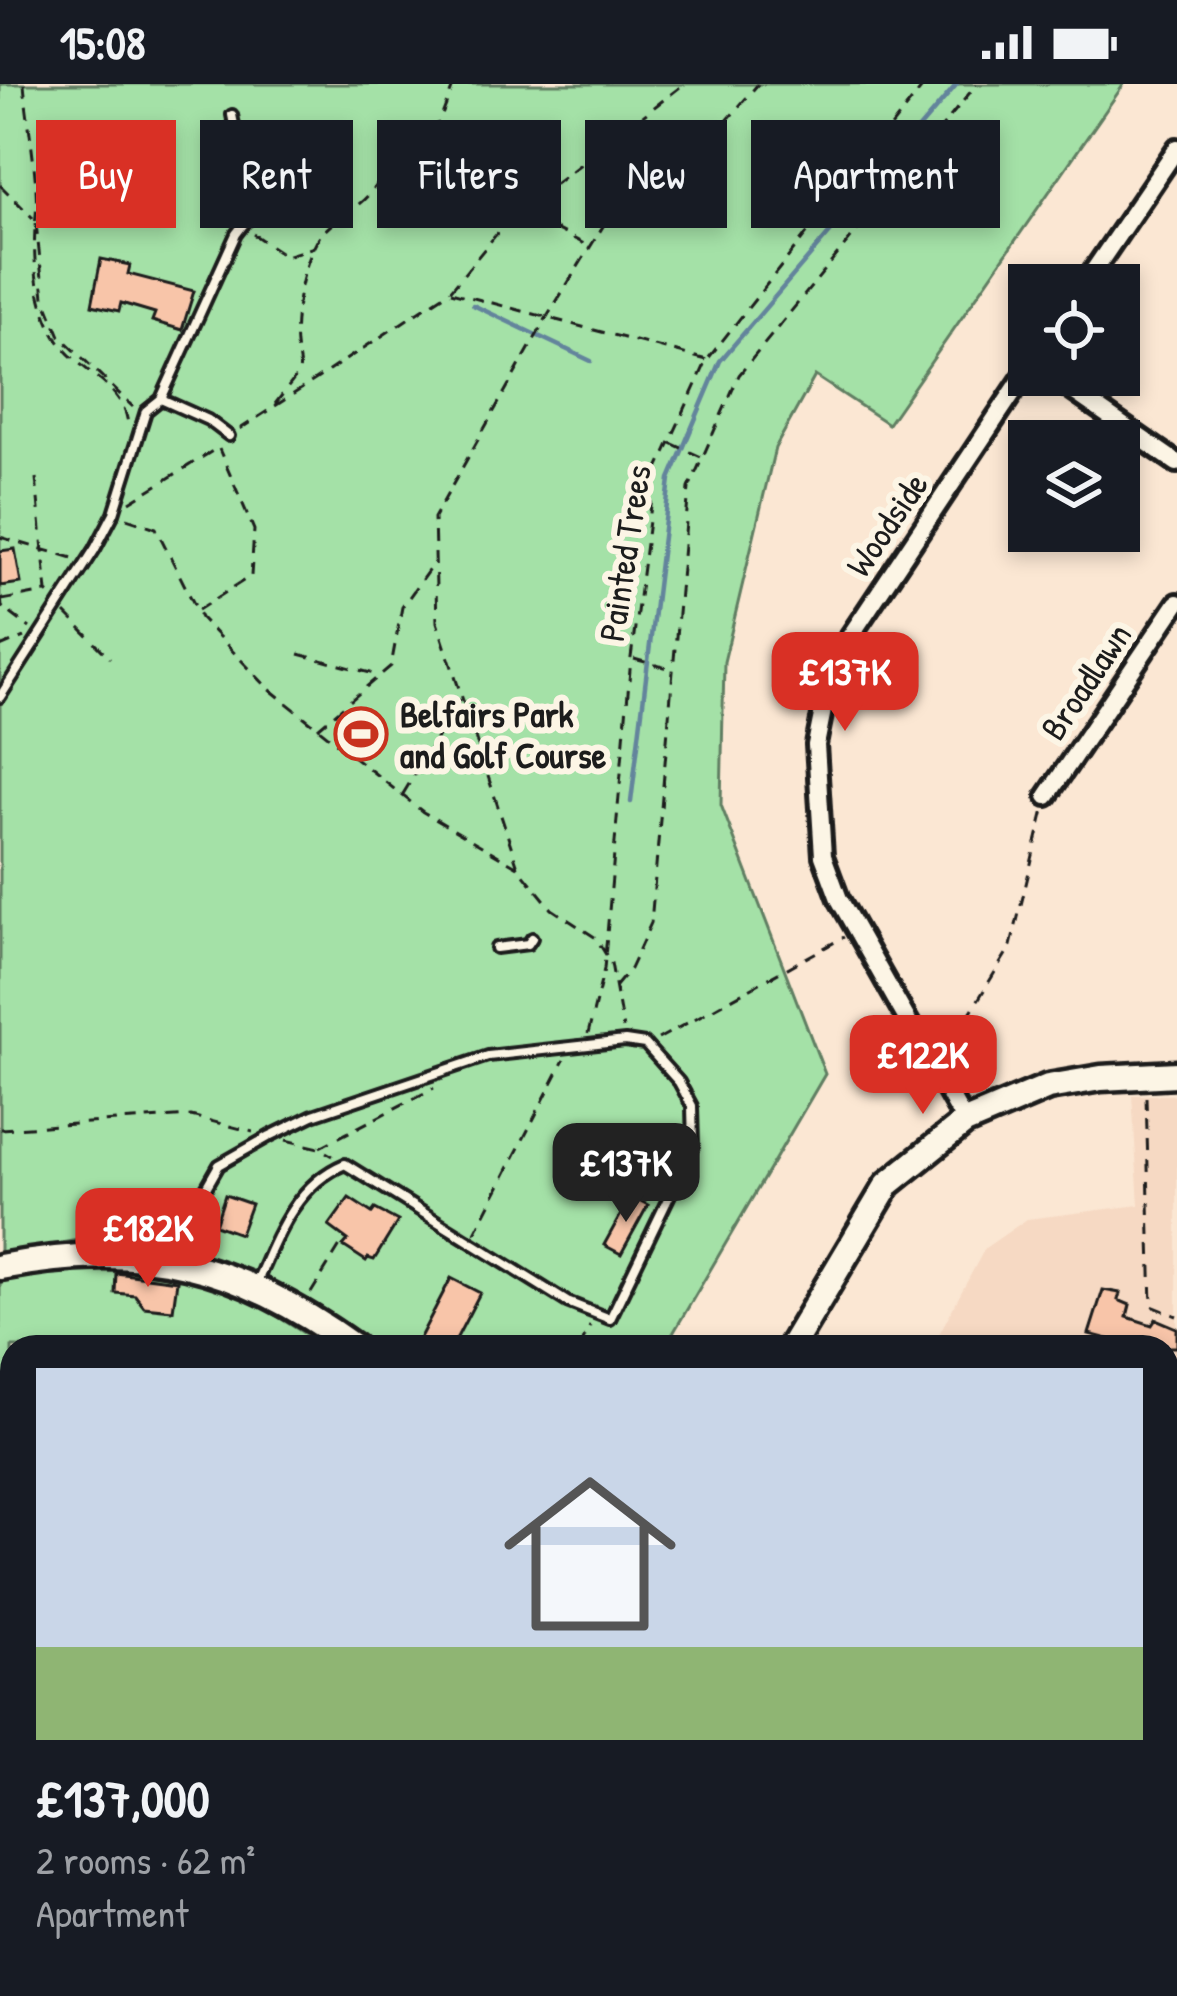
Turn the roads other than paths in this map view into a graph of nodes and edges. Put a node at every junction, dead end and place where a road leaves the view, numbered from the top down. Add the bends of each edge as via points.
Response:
1 (232, 115) dead end
2 (233, 120) edge
3 (1177, 148) edge
4 (242, 228) edge
5 (1098, 264) edge
6 (1010, 396) edge
7 (1080, 396) edge
8 (161, 399) junction
9 (229, 436) road end
10 (1177, 464) edge
11 (1177, 603) edge
12 (0, 697) edge
13 (1047, 796) road end
14 (532, 938) dead end
15 (496, 948) dead end
16 (1177, 1074) edge
17 (965, 1122) junction
18 (183, 1263) junction
19 (0, 1267) edge
20 (255, 1287) junction
21 (336, 1335) edge
22 (798, 1335) edge

1 - 2 lane
3 - 5 street
4 - 8 lane
6 - 17 street, Woodside via 849,638 816,745 823,856 838,899
7 - 10 street
8 - 9 lane
8 - 12 lane via 146,411 114,513
11 - 13 street, Broadlawn
14 - 15 lane
16 - 17 street via 1048,1087
17 - 22 street via 888,1184
18 - 19 street via 98,1253
18 - 20 street
18 - 20 lane via 199,1200 219,1166 313,1115 488,1056 646,1045 692,1106 693,1147 610,1318 567,1302 345,1164 326,1172 288,1213
20 - 21 street

